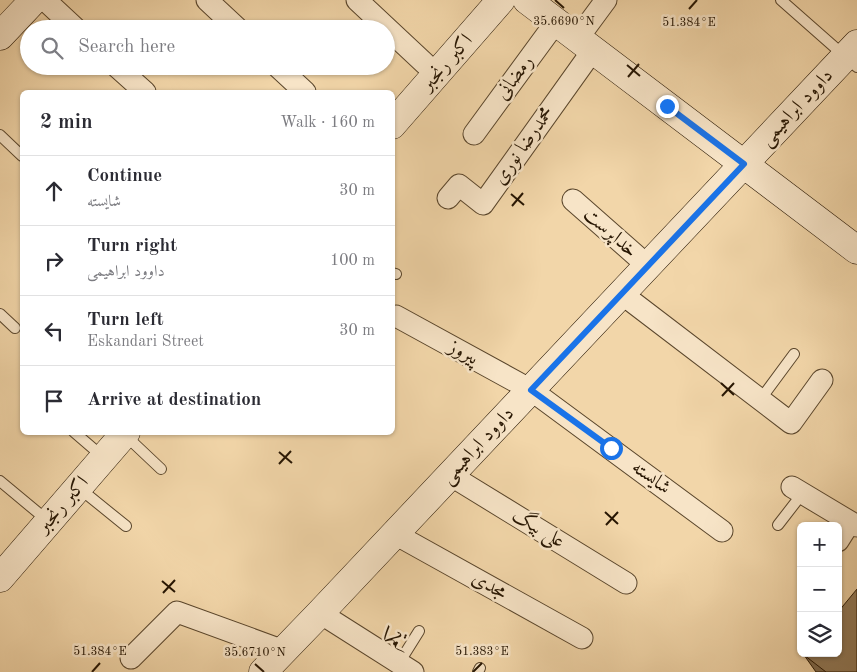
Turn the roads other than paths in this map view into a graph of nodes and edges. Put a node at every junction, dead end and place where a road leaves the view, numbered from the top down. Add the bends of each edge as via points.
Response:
1 (34, 0) edge
2 (45, 0) edge
3 (207, 0) edge
4 (357, 0) edge
5 (501, 0) edge
6 (527, 0) edge
7 (606, 0) edge
8 (781, 0) edge
9 (66, 20) edge
10 (228, 20) edge
11 (378, 20) edge
12 (556, 22) junction
13 (0, 36) edge
14 (395, 36) edge
15 (585, 44) junction
16 (853, 56) edge
17 (436, 74) junction
18 (126, 75) edge
19 (287, 75) edge
20 (143, 90) edge
21 (303, 90) edge
22 (395, 122) edge
23 (474, 134) dead end
24 (0, 135) edge
25 (20, 154) edge
26 (744, 164) junction
27 (448, 198) dead end
28 (573, 200) dead end
29 (857, 250) edge
30 (648, 266) junction
31 (622, 294) junction
32 (0, 314) edge
33 (396, 316) dead end
34 (15, 328) dead end
35 (794, 354) dead end
36 (822, 380) dead end
37 (531, 390) junction
38 (760, 400) junction
39 (77, 435) edge
40 (124, 435) edge
41 (128, 435) edge
42 (104, 458) junction
43 (161, 469) dead end
44 (450, 475) junction
45 (0, 481) edge
46 (79, 487) junction
47 (797, 490) joint
48 (48, 522) junction
49 (854, 524) edge
50 (778, 525) dead end
51 (126, 526) dead end
52 (722, 531) dead end
53 (395, 534) junction
54 (842, 537) edge
55 (0, 578) edge
56 (626, 583) dead end
57 (320, 613) junction
58 (419, 631) dead end
59 (582, 638) dead end
60 (284, 651) junction
61 (131, 658) dead end
62 (406, 668) edge
63 (263, 672) edge

1 - 13 street
2 - 9 street
3 - 10 street
4 - 11 street
5 - 17 street, اکبر رنجبر
6 - 12 street
7 - 15 street
8 - 16 lane
12 - 15 street
12 - 23 street, رمضانی
14 - 17 street
15 - 26 street
15 - 27 street, محمدرضا نوری via 483,204 459,185
16 - 26 street, داوود ابراهیمی
17 - 22 street, اکبر رنجبر
18 - 20 street
19 - 21 street
24 - 25 lane
26 - 29 street
26 - 30 street, داوود ابراهیمی
28 - 30 street, خداپرست
30 - 31 street, داوود ابراهیمی
31 - 37 street, داوود ابراهیمی
31 - 38 street
32 - 34 lane
33 - 37 street, پیروز
35 - 38 lane
36 - 38 street via 791,423
37 - 44 street, داوود ابراهیمی
37 - 52 street, شایسته
39 - 42 lane
40 - 42 street, اکبر رنجبر
41 - 43 lane
42 - 46 street, اکبر رنجبر
44 - 53 street, داوود ابراهیمی
44 - 56 street, علی بیگ
45 - 48 lane
46 - 48 street, اکبر رنجبر
46 - 51 lane
47 - 49 street
47 - 50 lane
48 - 55 street, اکبر رنجبر
49 - 54 street
53 - 57 street, داوود ابراهیمی
53 - 59 street, مجدی
57 - 60 street, داوود ابراهیمی
57 - 62 street
58 - 62 lane, یکم
60 - 61 street via 177,612
60 - 63 street, داوود ابراهیمی

